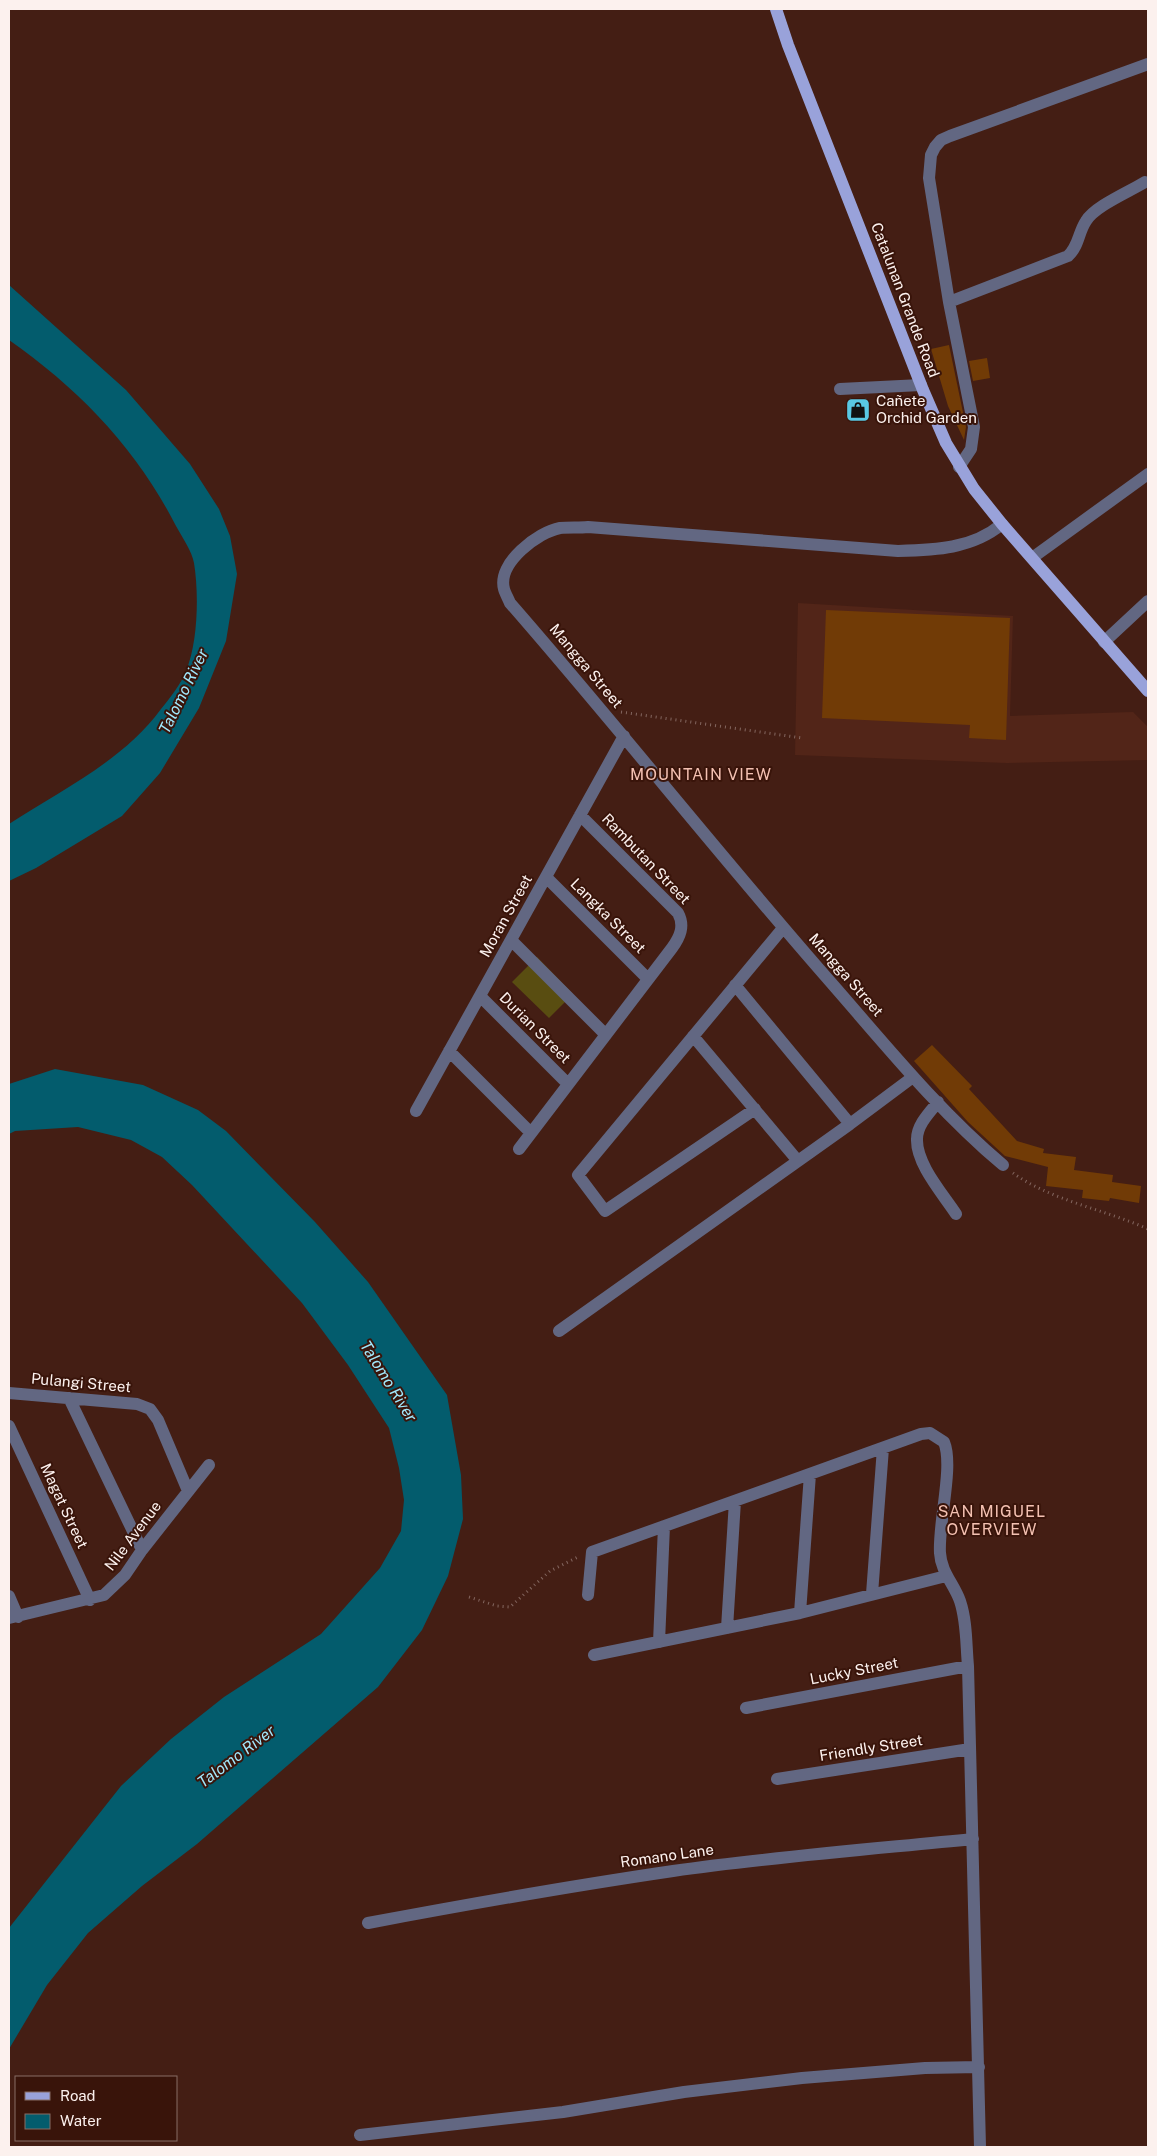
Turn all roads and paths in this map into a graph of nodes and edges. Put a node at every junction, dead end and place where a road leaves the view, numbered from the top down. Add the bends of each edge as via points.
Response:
1 (776, 9) edge
2 (1148, 64) edge
3 (1145, 182) dead end
4 (948, 302) junction
5 (921, 385) junction
6 (840, 389) dead end
7 (959, 467) junction
8 (1148, 474) edge
9 (1002, 524) junction
10 (1032, 558) junction
11 (1148, 601) edge
12 (1104, 642) junction
13 (1148, 691) edge
14 (615, 711) dead end
15 (624, 736) junction
16 (802, 738) dead end
17 (580, 814) junction
18 (546, 877) junction
19 (783, 928) junction
20 (510, 940) junction
21 (648, 979) junction
22 (735, 985) junction
23 (480, 996) junction
24 (606, 1035) junction
25 (693, 1036) junction
26 (449, 1051) junction
27 (913, 1076) junction
28 (568, 1084) junction
29 (938, 1102) junction
30 (755, 1109) junction
31 (416, 1111) dead end
32 (850, 1124) junction
33 (531, 1133) junction
34 (519, 1149) dead end
35 (798, 1161) junction
36 (1003, 1165) joint
37 (956, 1214) dead end
38 (1148, 1229) edge
39 (559, 1331) dead end
40 (9, 1393) edge
41 (69, 1398) junction
42 (9, 1426) edge
43 (883, 1448) junction
44 (209, 1465) dead end
45 (810, 1474) junction
46 (188, 1491) junction
47 (734, 1501) junction
48 (664, 1526) junction
49 (142, 1550) junction
50 (592, 1552) junction
51 (946, 1576) junction
52 (872, 1594) junction
53 (588, 1595) dead end
54 (9, 1596) edge
55 (469, 1597) dead end
56 (90, 1600) junction
57 (800, 1613) junction
58 (13, 1618) edge
59 (727, 1628) junction
60 (659, 1642) junction
61 (594, 1655) dead end
62 (968, 1666) junction
63 (746, 1708) dead end
64 (970, 1749) junction
65 (777, 1780) dead end
66 (973, 1839) junction
67 (368, 1923) dead end
68 (979, 2067) junction
69 (360, 2136) dead end
70 (980, 2147) edge

1 - 5 main road, Catalunan Grande Road
2 - 4 street via 950,136 934,147 929,178
3 - 4 street via 1093,214 1068,256
4 - 7 street via 974,427 971,449
5 - 6 street
5 - 7 main road, Catalunan Grande Road
7 - 9 main road, Catalunan Grande Road
8 - 10 street
9 - 10 main road, Catalunan Grande Road
9 - 15 street, Mangga Street via 976,541 932,550 888,550 588,527 560,528 534,539 510,562 503,588 510,603
10 - 12 main road, Catalunan Grande Road
11 - 12 street
12 - 13 main road, Catalunan Grande Road
14 - 16 path
15 - 17 street, Moran Street
15 - 19 street, Mangga Street
17 - 18 street, Moran Street
17 - 21 street, Rambutan Street via 678,913 682,923 676,942
18 - 20 street, Moran Street
18 - 21 street, Langka Street
19 - 22 street
19 - 27 street, Mangga Street
20 - 23 street, Moran Street
20 - 24 street
21 - 24 street
22 - 25 street
22 - 32 street
23 - 26 street, Moran Street
23 - 28 street, Durian Street
24 - 28 street
25 - 30 street
25 - 30 street via 578,1175 605,1211
26 - 31 street, Moran Street
26 - 33 street
27 - 29 street, Mangga Street
27 - 32 street
28 - 33 street
29 - 36 street, Mangga Street
29 - 37 street via 920,1126 917,1139 919,1153 927,1172
30 - 35 street
32 - 35 street
33 - 34 street
35 - 39 street
36 - 38 path via 1032,1185
40 - 41 street, Pulangi Street
41 - 46 street, Pulangi Street via 137,1404 150,1409 158,1420
41 - 49 street
42 - 56 street, Magat Street
43 - 45 street
43 - 51 street via 930,1433 944,1442 948,1457 940,1551
43 - 52 street
44 - 46 street, Nile Avenue
45 - 47 street
45 - 57 street
46 - 49 street, Nile Avenue
47 - 48 street
47 - 59 street
48 - 50 street
48 - 60 street
49 - 56 street, Nile Avenue via 115,1587
50 - 53 street
50 - 55 path via 550,1571 510,1606 497,1606
51 - 52 street
51 - 62 street via 955,1587 964,1613
52 - 57 street
54 - 58 street
56 - 58 street, Nile Avenue
57 - 59 street
59 - 60 street
60 - 61 street
62 - 63 street, Lucky Street
62 - 64 street
64 - 65 street, Friendly Street
64 - 66 street
66 - 67 street, Romano Lane via 672,1871
66 - 68 street
68 - 69 street via 802,2078 684,2092 563,2112
68 - 70 street

